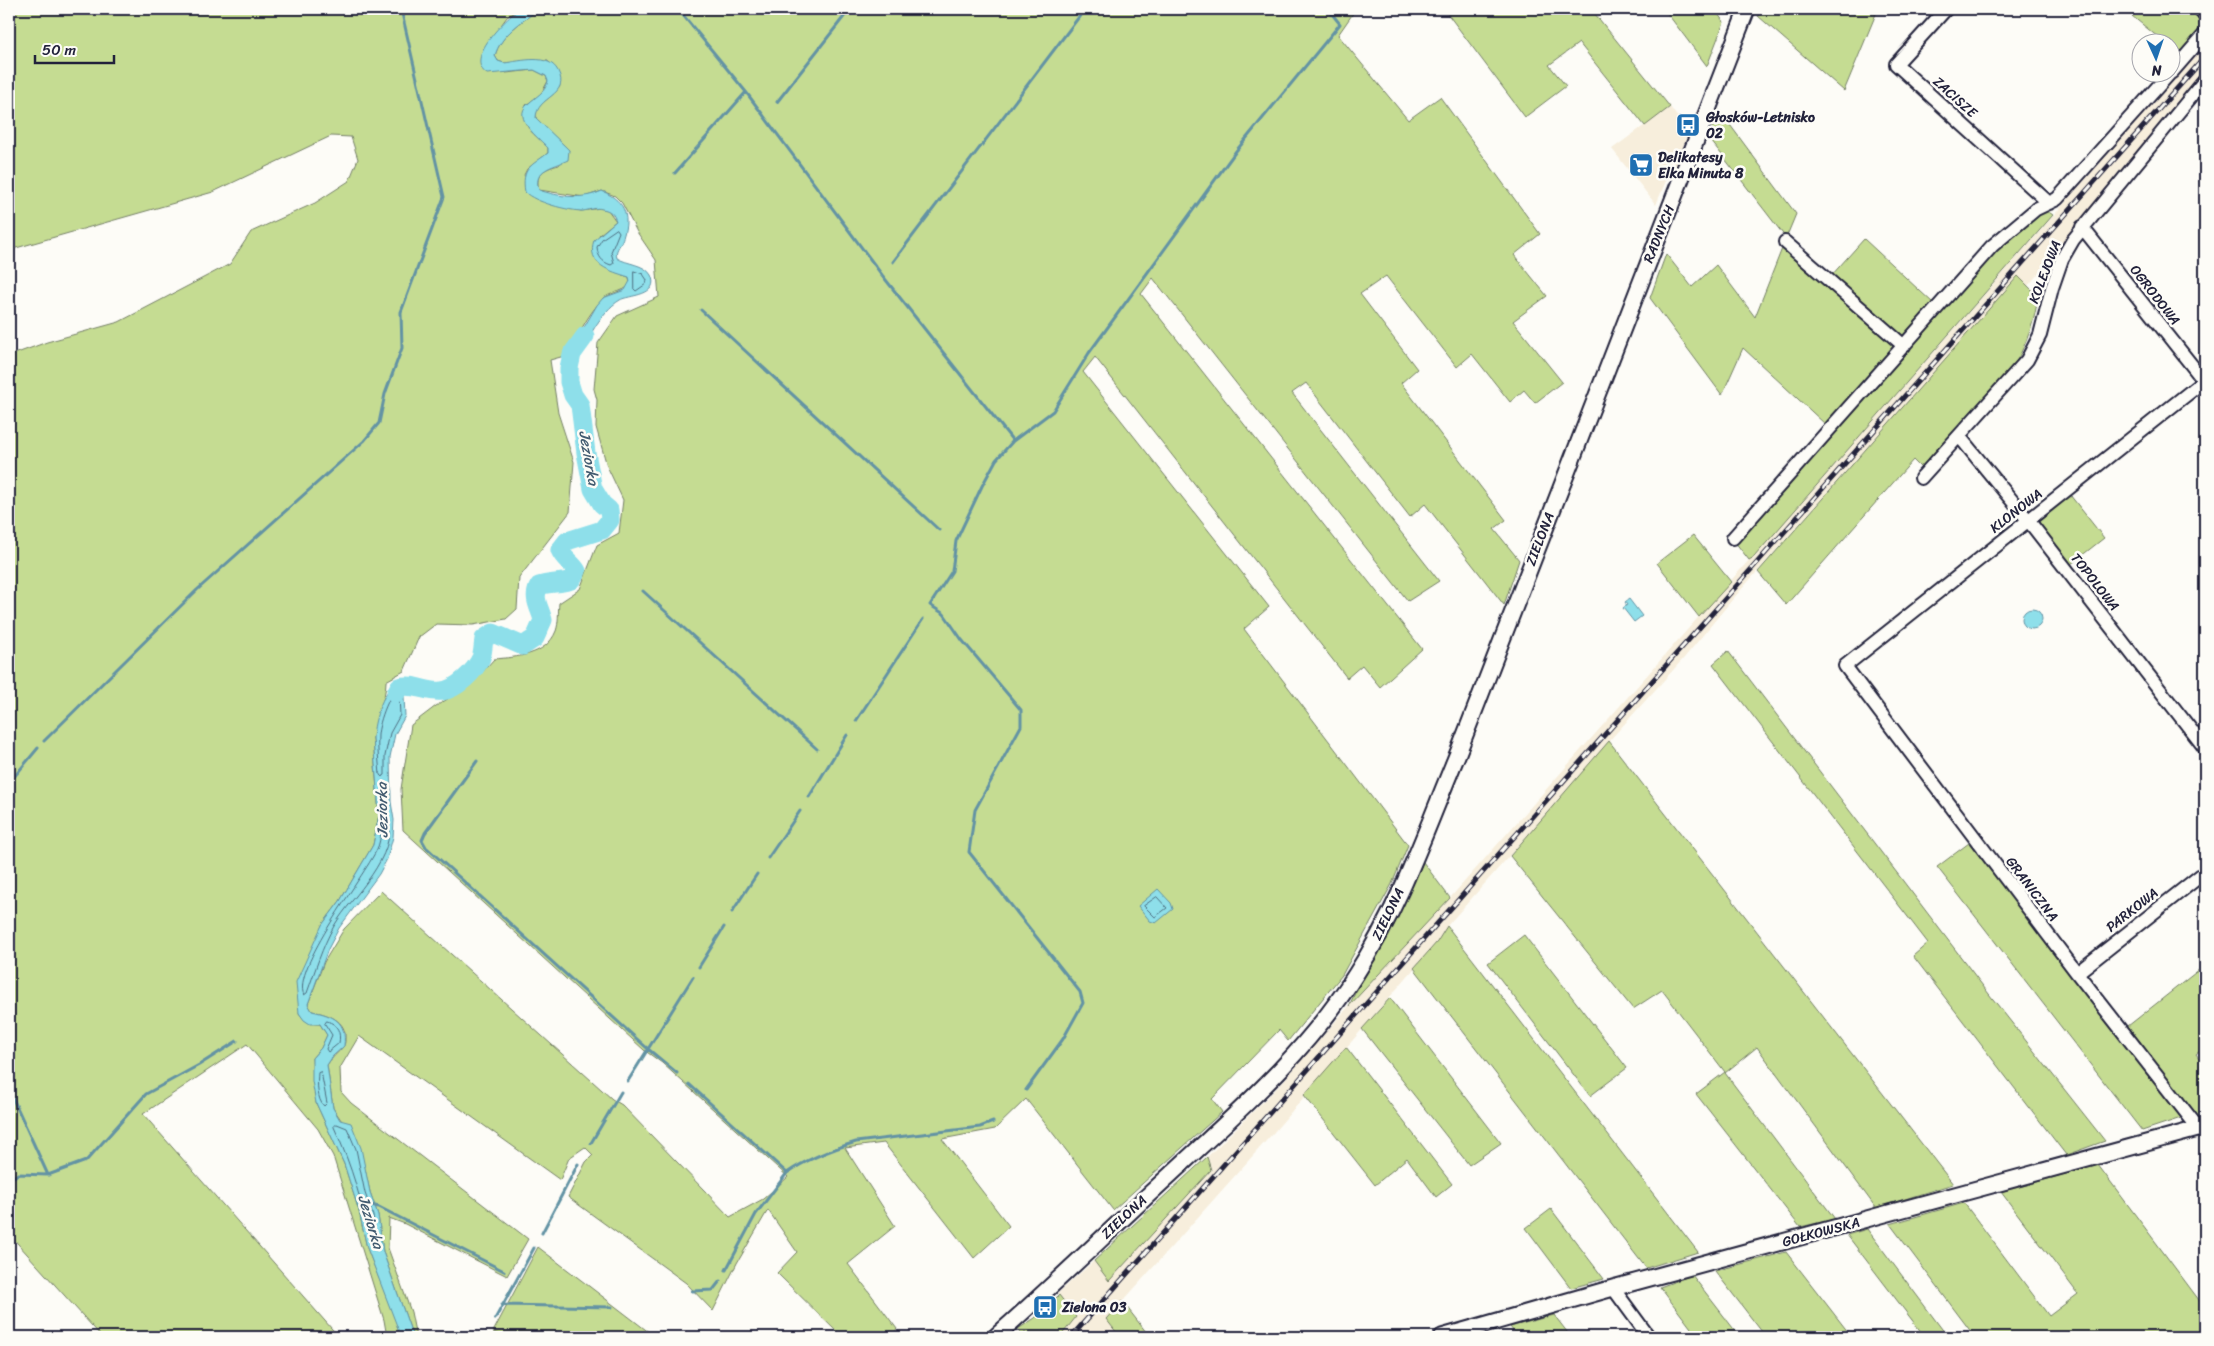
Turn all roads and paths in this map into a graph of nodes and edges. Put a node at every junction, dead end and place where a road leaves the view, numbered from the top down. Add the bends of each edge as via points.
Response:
1 (1747, 9) edge
2 (1946, 9) edge
3 (2200, 9) edge
4 (2205, 15) edge
5 (2205, 34) edge
6 (2182, 60) edge
7 (2205, 80) edge
8 (2162, 82) edge
9 (2049, 203) junction
10 (2082, 227) junction
11 (1785, 242) dead end
12 (1904, 346) junction
13 (1604, 375) joint
14 (2205, 381) edge
15 (1959, 436) junction
16 (1921, 478) dead end
17 (2028, 520) junction
18 (1733, 538) dead end
19 (1845, 666) joint
20 (2205, 748) edge
21 (2205, 872) edge
22 (2077, 973) junction
23 (2202, 1128) edge
24 (1613, 1288) junction
25 (995, 1337) edge
26 (1442, 1337) edge
27 (1649, 1337) edge

1 - 13 street, RADNYCH
2 - 9 street, ZACISZE via 1896,64
3 - 4 street
5 - 6 street
7 - 10 street, KOLEJOWA
8 - 9 street via 2057,199
9 - 12 street via 2036,209 1992,246
10 - 14 street, OGRODOWA
10 - 15 street, KOLEJOWA via 2062,259 2040,335 2027,360
11 - 12 street
12 - 18 street
13 - 25 street, ZIELONA via 1454,762 1382,928 1356,975 1309,1040 1262,1089
14 - 17 street, KLONOWA
15 - 16 street, KOLEJOWA
15 - 17 street, TOPOLOWA
17 - 19 street, KLONOWA
17 - 20 street, TOPOLOWA
19 - 22 street, GRANICZNA
21 - 22 street, PARKOWA
22 - 23 street, GRANICZNA
23 - 24 street, GOŁKOWSKA
24 - 26 street, GOŁKOWSKA
24 - 27 street

